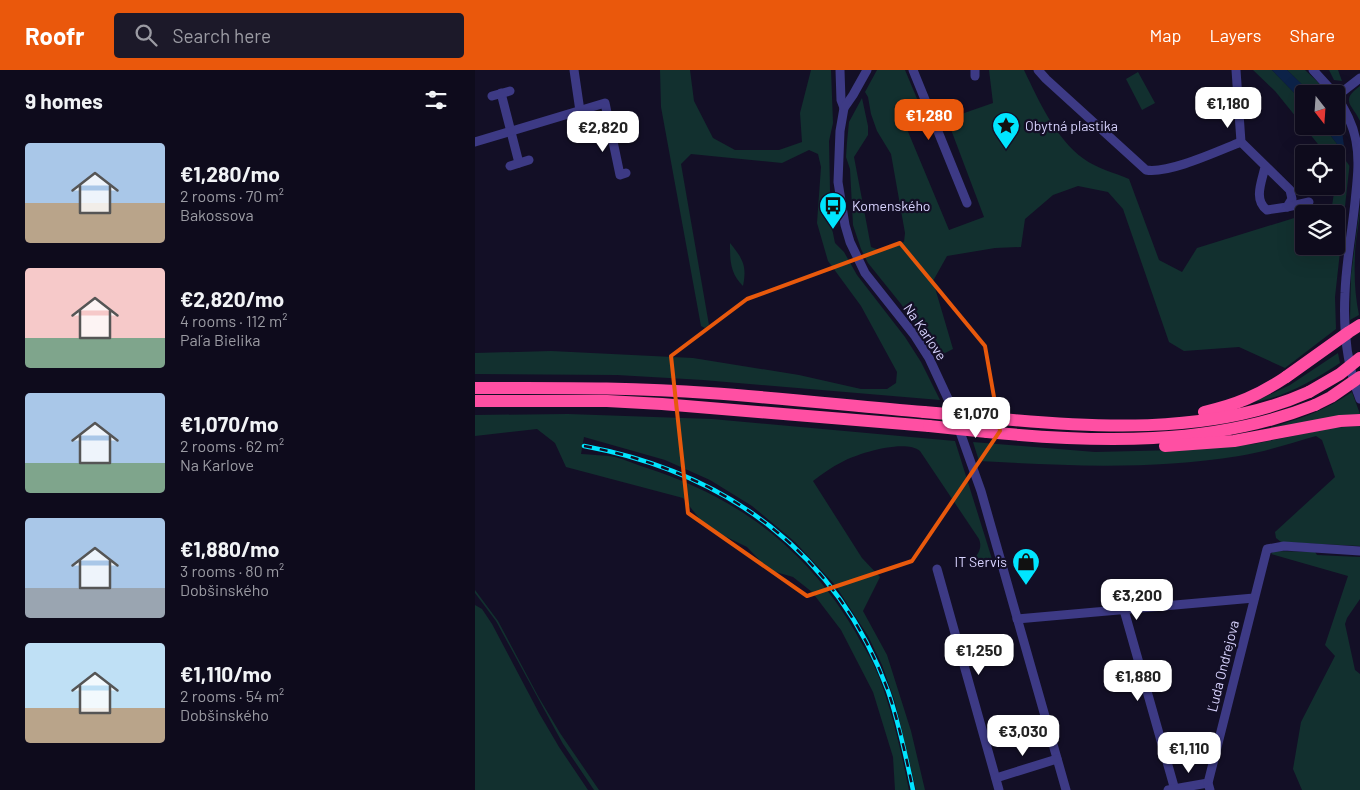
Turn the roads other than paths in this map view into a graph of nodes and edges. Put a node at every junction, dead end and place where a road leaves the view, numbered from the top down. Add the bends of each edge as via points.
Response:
1 (574, 70) edge
2 (840, 70) edge
3 (867, 70) edge
4 (913, 70) edge
5 (1038, 70) edge
6 (1236, 70) edge
7 (1313, 70) edge
8 (1360, 78) edge
9 (841, 81) junction
10 (1327, 85) edge
11 (857, 88) junction
12 (1345, 89) edge
13 (501, 93) dead end
14 (844, 108) junction
15 (1345, 110) edge
16 (580, 111) junction
17 (511, 131) junction
18 (475, 142) edge
19 (1241, 142) junction
20 (529, 160) dead end
21 (519, 163) junction
22 (510, 166) dead end
23 (1265, 167) junction
24 (625, 173) dead end
25 (1309, 202) dead end
26 (967, 203) dead end
27 (1287, 207) junction
28 (1360, 325) edge
29 (1360, 358) edge
30 (1360, 377) edge
31 (475, 388) edge
32 (1360, 399) edge
33 (475, 401) edge
34 (1360, 420) edge
35 (1131, 426) junction
36 (1068, 439) junction
37 (1360, 551) edge
38 (937, 569) dead end
39 (1254, 598) junction
40 (1124, 610) junction
41 (1017, 619) junction
42 (1057, 759) junction
43 (996, 778) junction
44 (1209, 786) edge
45 (1173, 789) edge
46 (999, 790) edge
47 (1066, 790) edge

1 - 16 street
2 - 9 street
3 - 11 street, Na Karlove
4 - 26 street
5 - 19 street via 1146,170 1167,169
6 - 19 street
7 - 10 street
8 - 12 street
9 - 11 street
9 - 14 street
11 - 14 street, Na Karlove
13 - 17 street
14 - 41 street, Na Karlove via 838,182 850,242 865,273 915,336 938,376 981,491
15 - 32 street via 1358,152 1358,178 1344,324 1352,375
16 - 17 street
16 - 24 street via 605,103 620,175
17 - 18 street
17 - 21 street
19 - 23 street
20 - 21 street
21 - 22 street
23 - 27 street via 1290,190 1292,199
23 - 27 street via 1258,198 1261,206 1267,210
25 - 27 street
28 - 35 highway, bridge via 1268,389 1240,402
29 - 35 highway, bridge via 1309,392 1279,404 1181,423
30 - 36 highway, bridge via 1331,397 1277,419 1159,438
31 - 35 highway, bridge via 603,388 709,393 1089,426
33 - 36 highway, bridge via 662,404
34 - 36 highway via 1206,444 1101,447
37 - 39 street, Ľuda Ondrejova via 1284,546 1267,549
38 - 43 street
39 - 40 street
39 - 44 street, Ľuda Ondrejova
40 - 41 street
40 - 45 street
41 - 42 street, Na Karlove
42 - 43 street
42 - 47 street, Na Karlove
43 - 46 street
44 - 45 street

